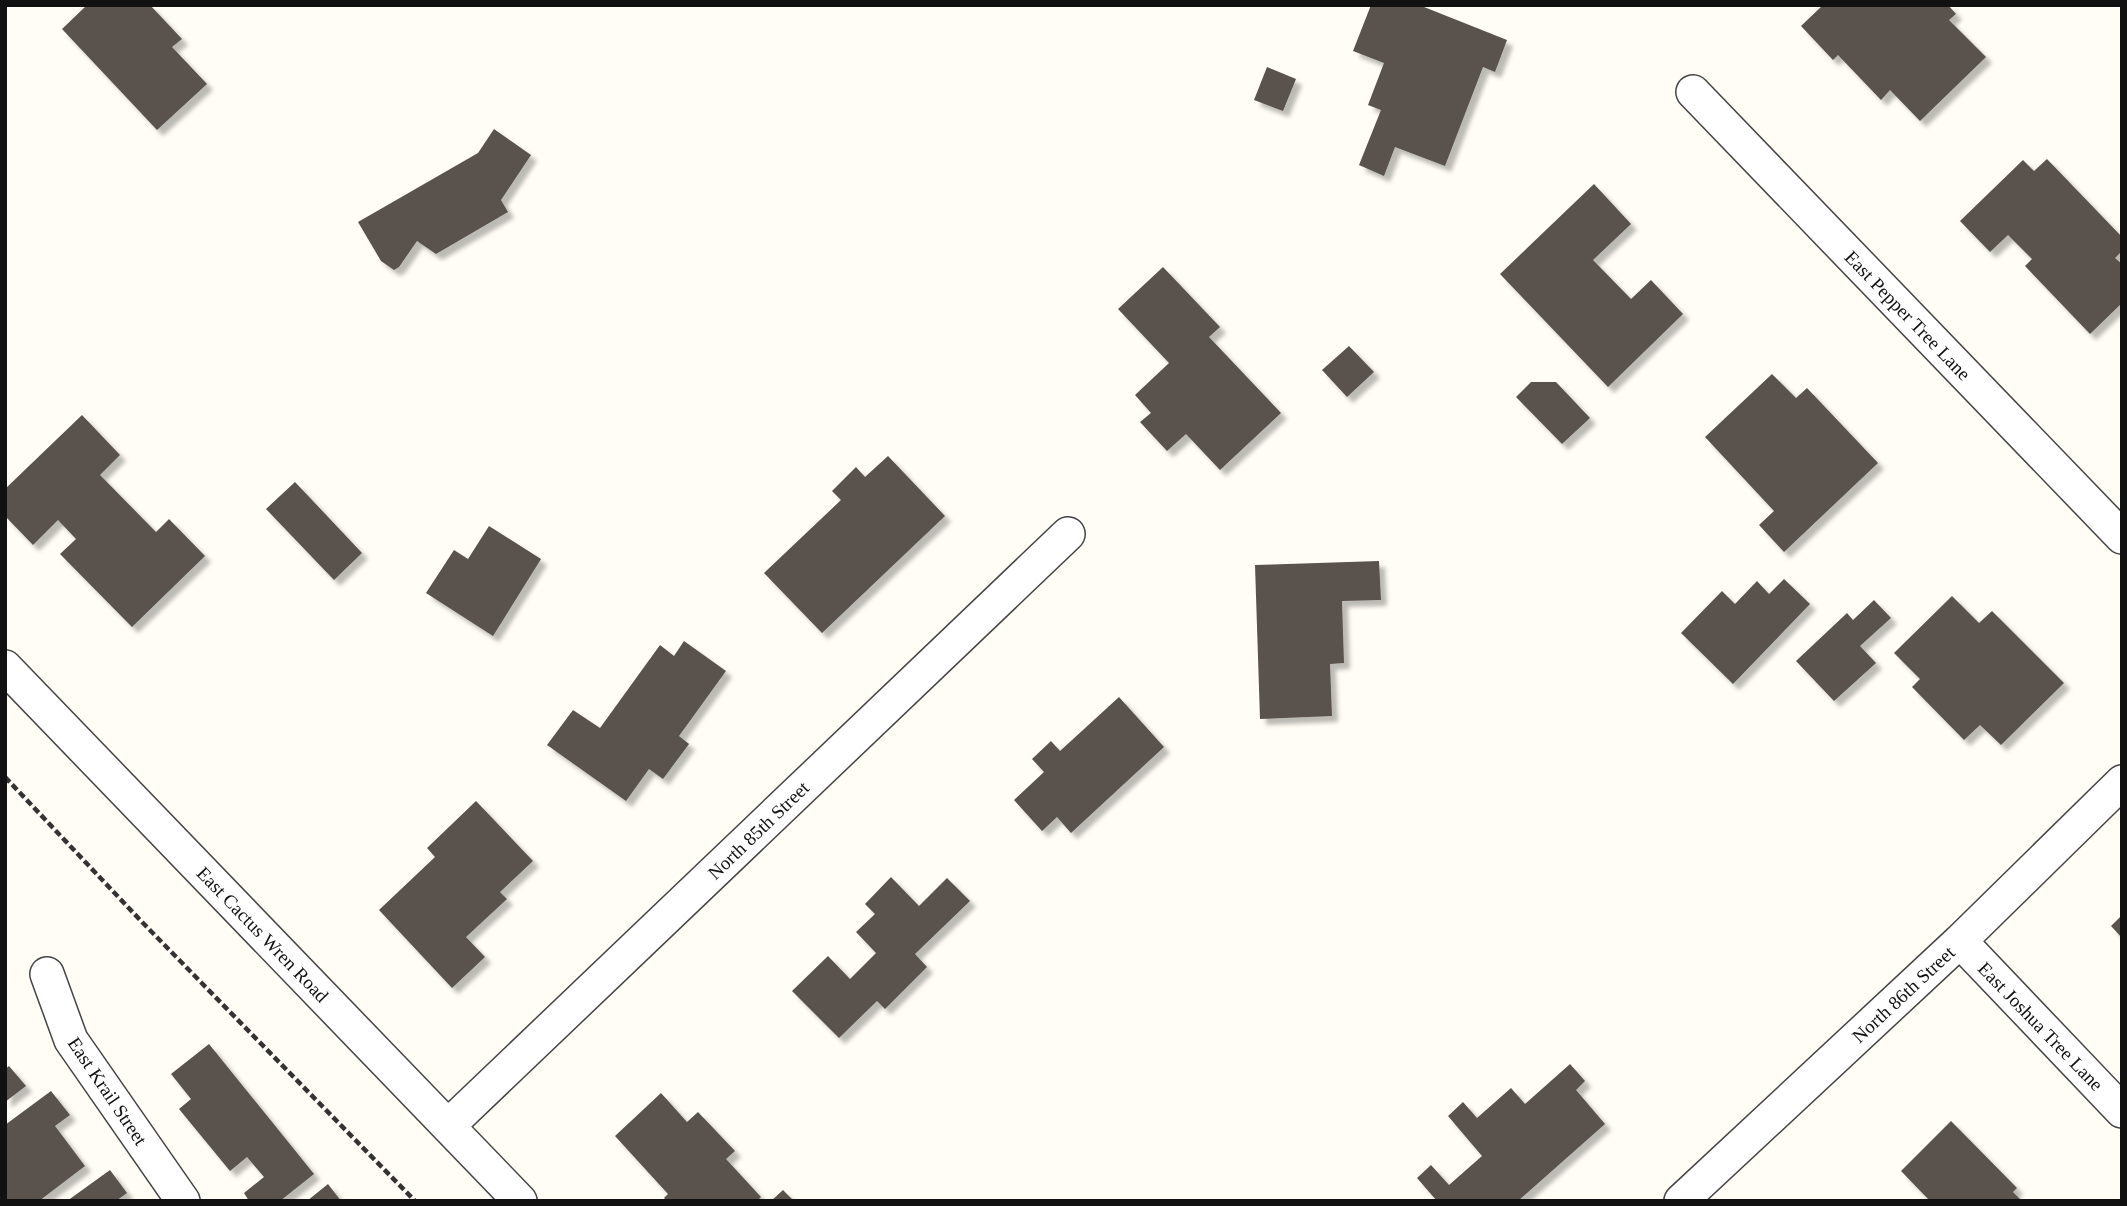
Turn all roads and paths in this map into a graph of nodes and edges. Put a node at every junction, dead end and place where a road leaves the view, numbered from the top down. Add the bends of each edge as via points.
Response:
1 (1693, 92) dead end
2 (1068, 534) dead end
3 (2122, 537) edge
4 (5, 667) edge
5 (5, 777) edge
6 (2122, 782) edge
7 (1960, 941) junction
8 (47, 974) dead end
9 (2122, 1111) edge
10 (448, 1126) junction
11 (183, 1201) edge
12 (415, 1201) edge
13 (520, 1201) edge
14 (1681, 1201) edge

1 - 3 street, East Pepper Tree Lane
2 - 10 street, North 85th Street
4 - 10 street, East Cactus Wren Road
5 - 12 path
6 - 7 street, North 86th Street
7 - 9 street, East Joshua Tree Lane
7 - 14 street, North 86th Street
8 - 11 street, East Krail Street via 71,1040
10 - 13 street, East Cactus Wren Road

